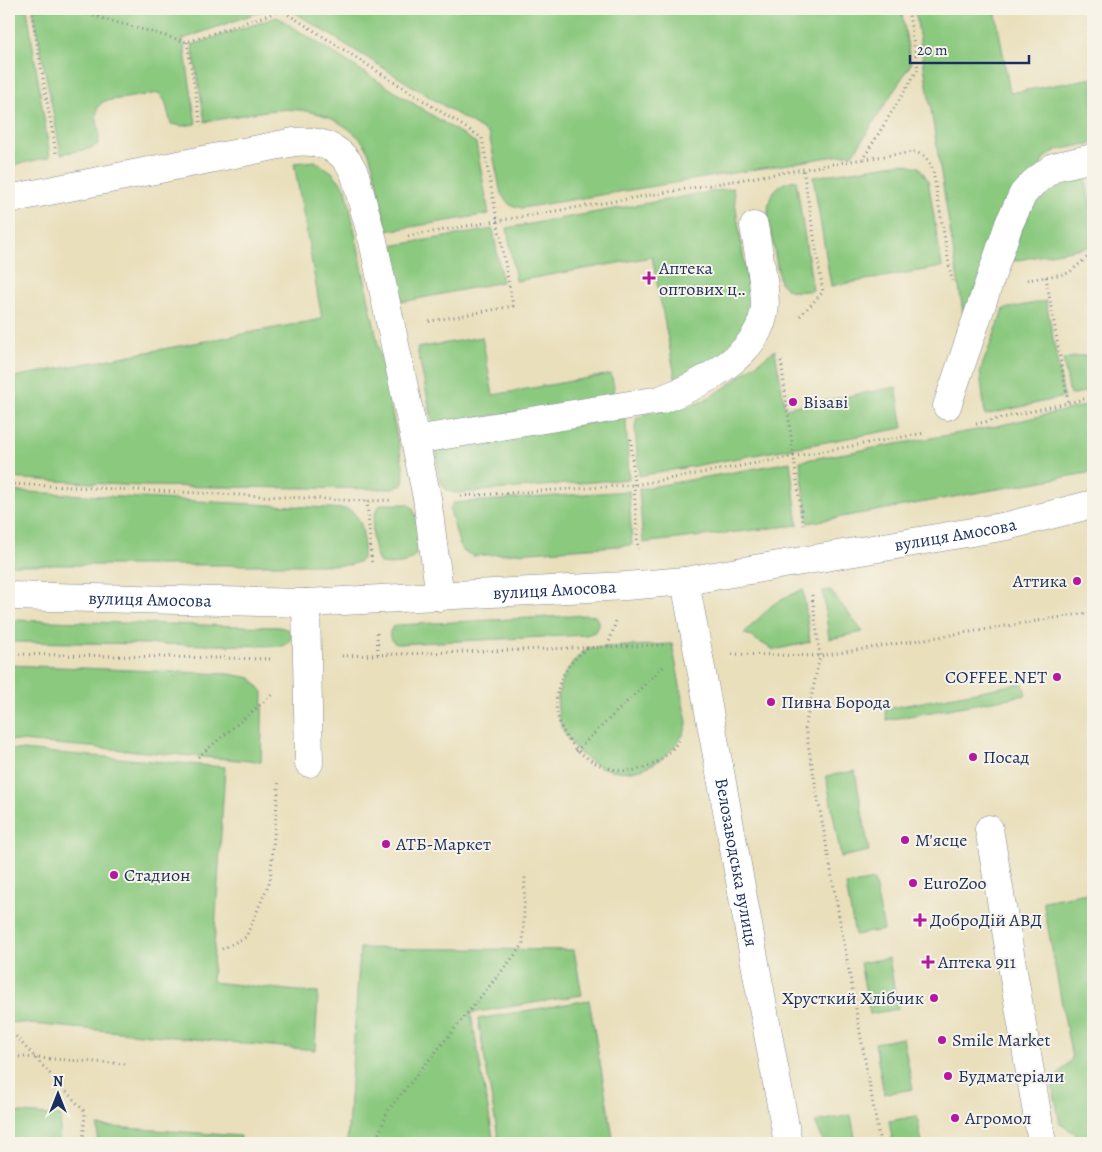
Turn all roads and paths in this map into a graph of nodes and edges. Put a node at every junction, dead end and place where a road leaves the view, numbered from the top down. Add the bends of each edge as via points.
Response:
1 (31, 9) edge
2 (69, 9) edge
3 (908, 9) edge
4 (280, 10) edge
5 (187, 42) junction
6 (197, 107) dead end
7 (53, 137) dead end
8 (1093, 158) edge
9 (863, 159) junction
10 (803, 169) junction
11 (9, 199) edge
12 (498, 221) junction
13 (754, 226) dead end
14 (373, 241) junction
15 (1093, 252) edge
16 (1046, 277) junction
17 (987, 287) junction
18 (953, 288) dead end
19 (797, 320) dead end
20 (392, 329) junction
21 (780, 358) dead end
22 (1093, 397) edge
23 (1068, 403) junction
24 (628, 406) junction
25 (947, 406) dead end
26 (970, 426) dead end
27 (931, 432) dead end
28 (416, 440) junction
29 (795, 456) junction
30 (9, 484) edge
31 (634, 485) junction
32 (426, 498) junction
33 (367, 501) junction
34 (1093, 504) edge
35 (804, 531) dead end
36 (638, 549) dead end
37 (372, 571) dead end
38 (685, 581) junction
39 (811, 592) dead end
40 (9, 596) edge
41 (440, 597) junction
42 (306, 604) junction
43 (1093, 612) edge
44 (616, 620) dead end
45 (376, 630) dead end
46 (672, 644) dead end
47 (608, 646) junction
48 (588, 648) junction
49 (9, 654) edge
50 (726, 654) dead end
51 (378, 655) junction
52 (820, 656) junction
53 (335, 657) dead end
54 (278, 659) dead end
55 (668, 663) dead end
56 (280, 687) dead end
57 (683, 734) dead end
58 (576, 751) junction
59 (198, 757) dead end
60 (309, 763) dead end
61 (279, 777) dead end
62 (989, 830) dead end
63 (524, 877) dead end
64 (222, 949) dead end
65 (9, 1029) edge
66 (9, 1056) edge
67 (36, 1058) junction
68 (125, 1064) dead end
69 (83, 1143) edge
70 (375, 1143) edge
71 (788, 1143) edge
72 (880, 1143) edge
73 (1042, 1143) edge

1 - 7 path
2 - 5 path
3 - 9 path via 918,69
4 - 5 path
4 - 12 path via 482,138
5 - 6 path
8 - 17 street via 1054,167 1026,190 1014,212
9 - 10 path
9 - 18 path via 908,152 928,159 933,171
10 - 12 path
10 - 19 path via 823,292
11 - 14 street via 294,142 316,142 337,149 352,165
12 - 14 path
12 - 20 path via 513,306
13 - 24 street via 765,306 756,335 735,358 702,382 660,400
14 - 20 street
15 - 16 path via 1070,273
16 - 17 path
16 - 23 path
17 - 25 street
20 - 28 street
21 - 29 path
22 - 23 path
23 - 26 path
24 - 28 street
24 - 31 path
27 - 29 path
28 - 32 street
29 - 31 path
29 - 35 path
30 - 33 path
31 - 32 path
31 - 36 path
32 - 33 path
32 - 41 street
33 - 37 path
34 - 38 street, вулиця Амосова via 1007,526
38 - 41 street, вулиця Амосова
38 - 71 street, Велозаводська вулиця
39 - 52 path
40 - 42 street, вулиця Амосова
41 - 42 street, вулиця Амосова
42 - 60 street
43 - 52 path
44 - 47 path
45 - 51 path
46 - 47 path
47 - 48 path
48 - 51 path
48 - 58 path via 568,668 557,697 560,723
49 - 54 path
50 - 52 path
51 - 53 path
52 - 72 path via 805,727
55 - 58 path
56 - 59 path
57 - 58 path via 662,758 638,769 602,767
61 - 64 path via 270,881 246,936
62 - 73 street
63 - 70 path via 523,945 389,1109
65 - 67 path
66 - 67 path
67 - 68 path
67 - 69 path via 85,1112

